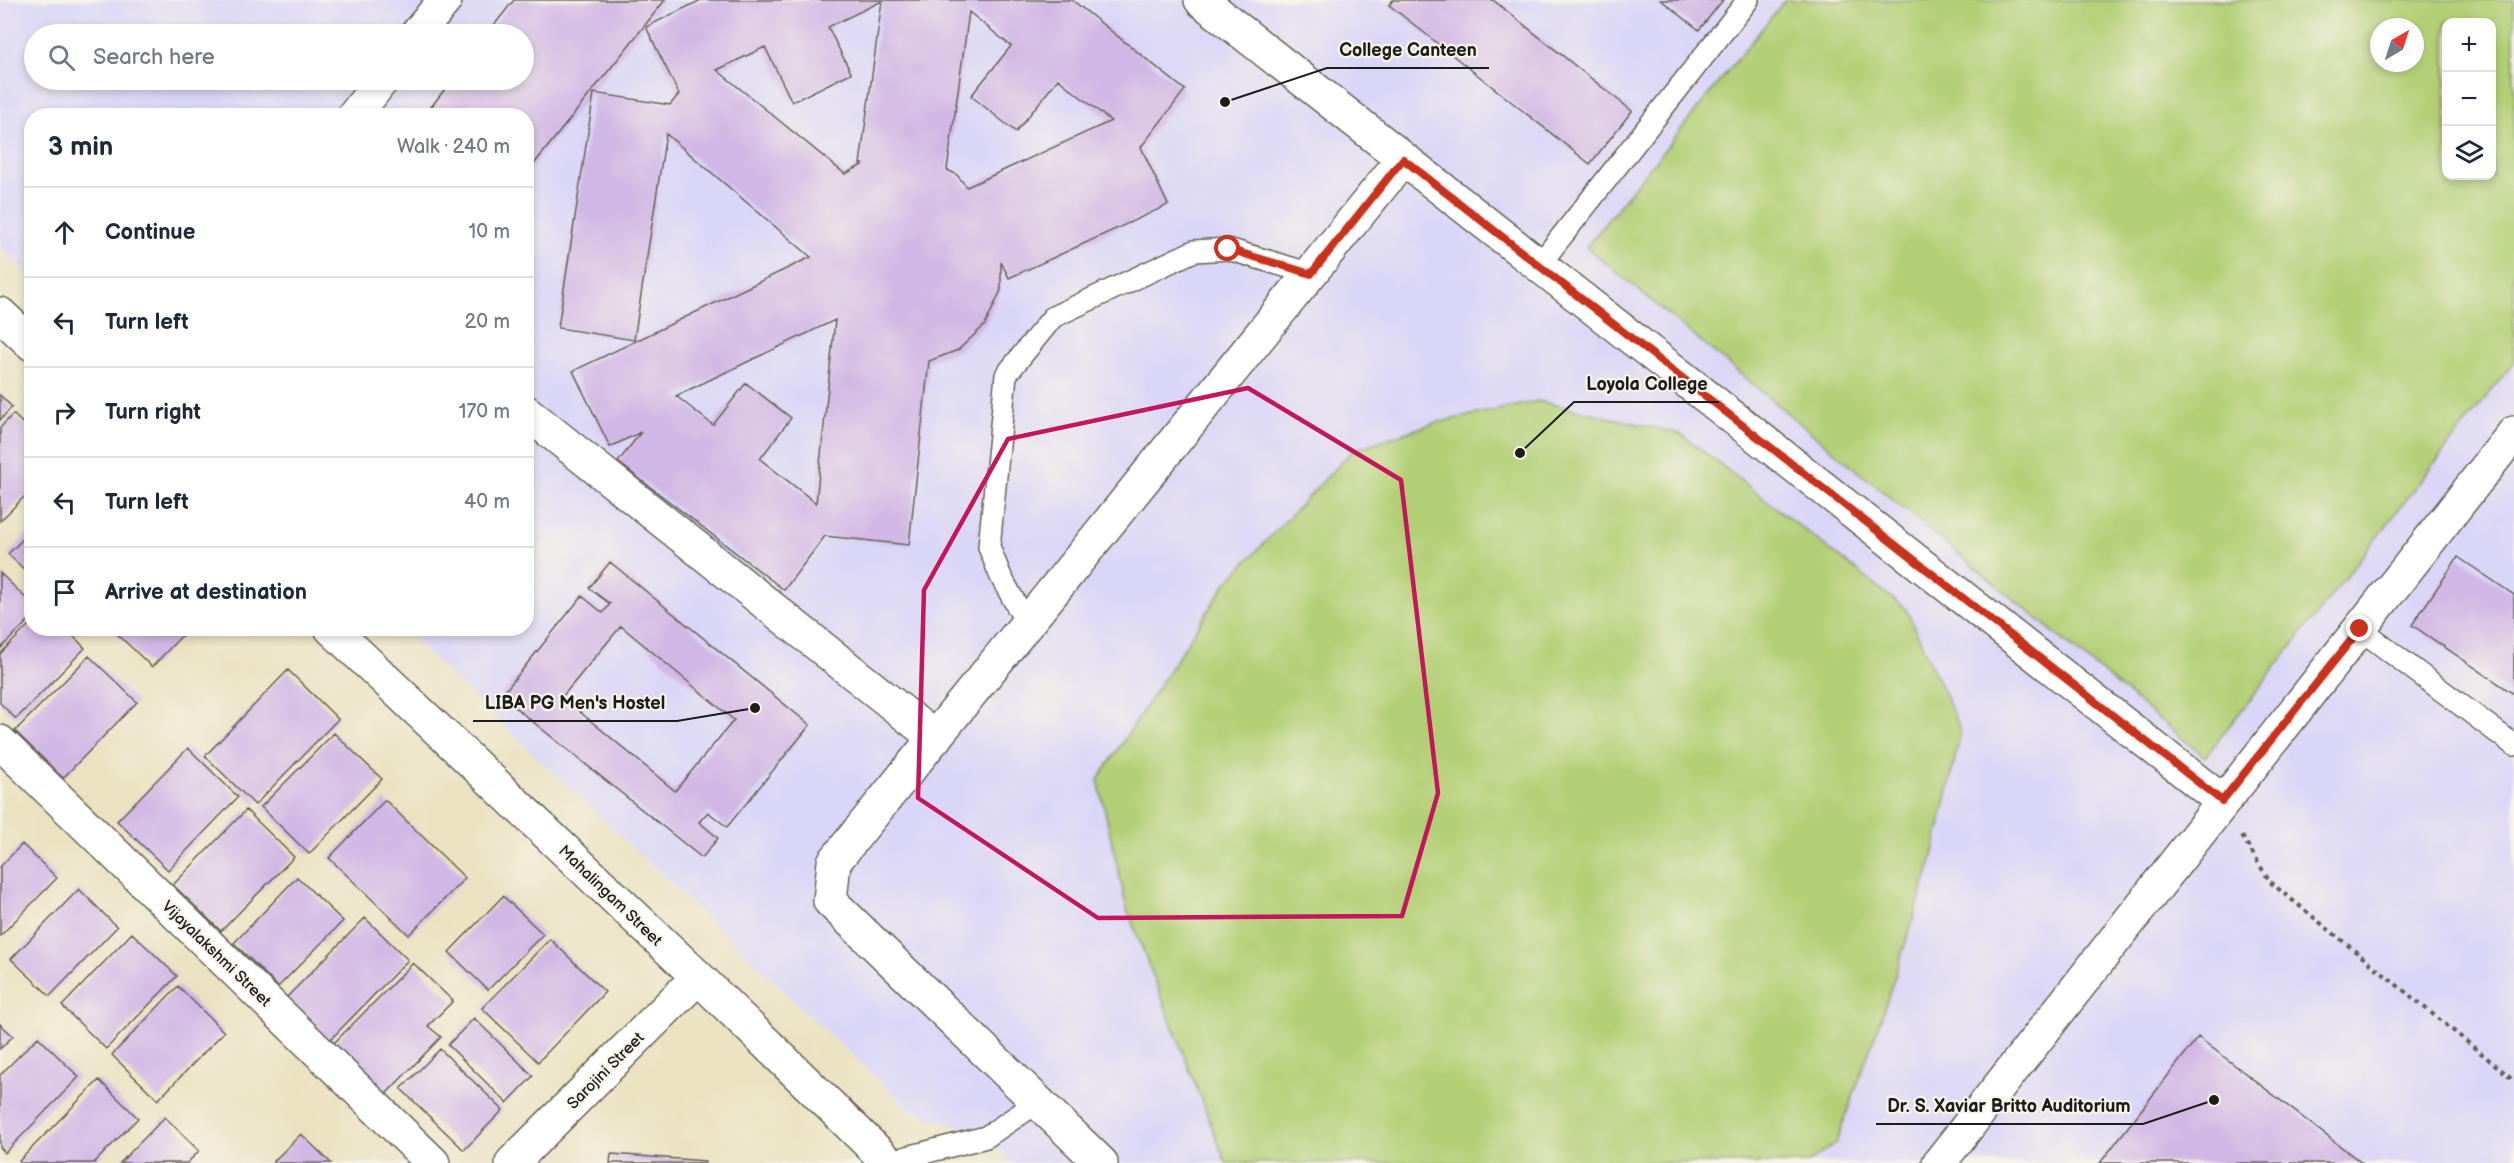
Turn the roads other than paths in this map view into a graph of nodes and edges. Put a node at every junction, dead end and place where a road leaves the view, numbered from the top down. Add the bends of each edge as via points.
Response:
1 (445, 0) edge
2 (1201, 0) edge
3 (1748, 0) edge
4 (425, 24) edge
5 (374, 90) edge
6 (360, 108) edge
7 (1403, 159) junction
8 (1539, 265) junction
9 (1311, 274) junction
10 (0, 314) edge
11 (24, 336) edge
12 (534, 418) edge
13 (2514, 433) edge
14 (1027, 624) junction
15 (2360, 629) junction
16 (339, 636) edge
17 (935, 738) junction
18 (0, 742) edge
19 (2514, 745) edge
20 (2222, 801) junction
21 (698, 977) junction
22 (1038, 1102) junction
23 (888, 1162) edge
24 (433, 1163) edge
25 (512, 1163) edge
26 (1101, 1163) edge
27 (1939, 1163) edge

1 - 4 street
2 - 7 street
3 - 8 lane
5 - 6 street
7 - 8 street
7 - 9 street
8 - 20 street
9 - 14 street
9 - 14 lane via 1228,249 1194,251 1053,317 1006,375 989,547
10 - 11 street
12 - 17 street
13 - 15 street
14 - 17 street
15 - 19 lane
15 - 20 street
16 - 21 street, Mahalingam Street
17 - 22 street via 834,862 830,901
18 - 24 street, Vijayalakshmi Street
20 - 27 street
21 - 23 street, Mahalingam Street
21 - 25 street, Sarojini Street
22 - 23 lane via 986,1137
22 - 26 street

